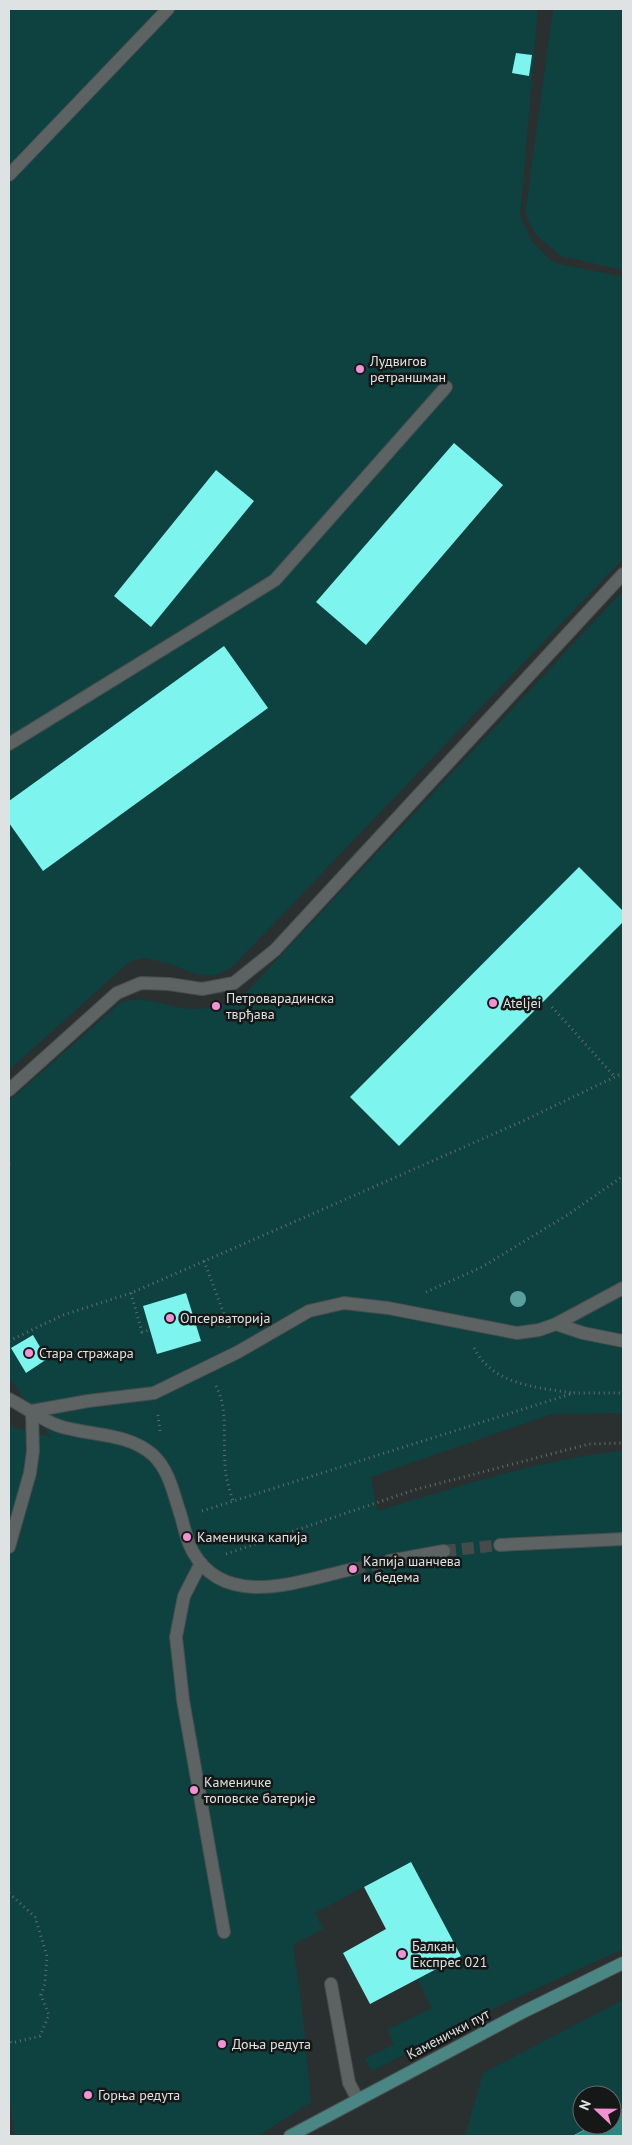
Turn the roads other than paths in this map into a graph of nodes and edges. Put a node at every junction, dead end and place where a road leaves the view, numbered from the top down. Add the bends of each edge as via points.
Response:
1 (168, 9) edge
2 (9, 175) edge
3 (446, 387) dead end
4 (623, 574) edge
5 (9, 744) edge
6 (9, 1090) edge
7 (623, 1288) edge
8 (556, 1324) junction
9 (623, 1341) edge
10 (9, 1399) edge
11 (32, 1411) junction
12 (623, 1539) edge
13 (500, 1545) tunnel mouth
14 (9, 1547) edge
15 (444, 1551) tunnel mouth
16 (389, 1561) tunnel mouth
17 (201, 1563) junction
18 (353, 1569) tunnel mouth
19 (224, 1932) dead end
20 (623, 1963) edge
21 (331, 1984) dead end
22 (357, 2098) junction
23 (290, 2136) edge

1 - 2 street
3 - 5 street via 275,580
4 - 6 street via 275,950 234,983 202,989 141,983 117,993
7 - 8 street
8 - 9 street via 583,1334
8 - 11 street via 517,1333 388,1308 344,1303 309,1311 238,1352 154,1393
10 - 11 street
11 - 14 street via 30,1473
11 - 17 street via 59,1426 123,1439 152,1455 168,1474 190,1544
12 - 13 street
15 - 16 street
17 - 18 street via 224,1582 244,1588 265,1588
17 - 19 street via 184,1596 176,1637 183,1700
20 - 22 main road, Каменички пут
21 - 22 street via 349,2083
22 - 23 main road, Каменички пут

